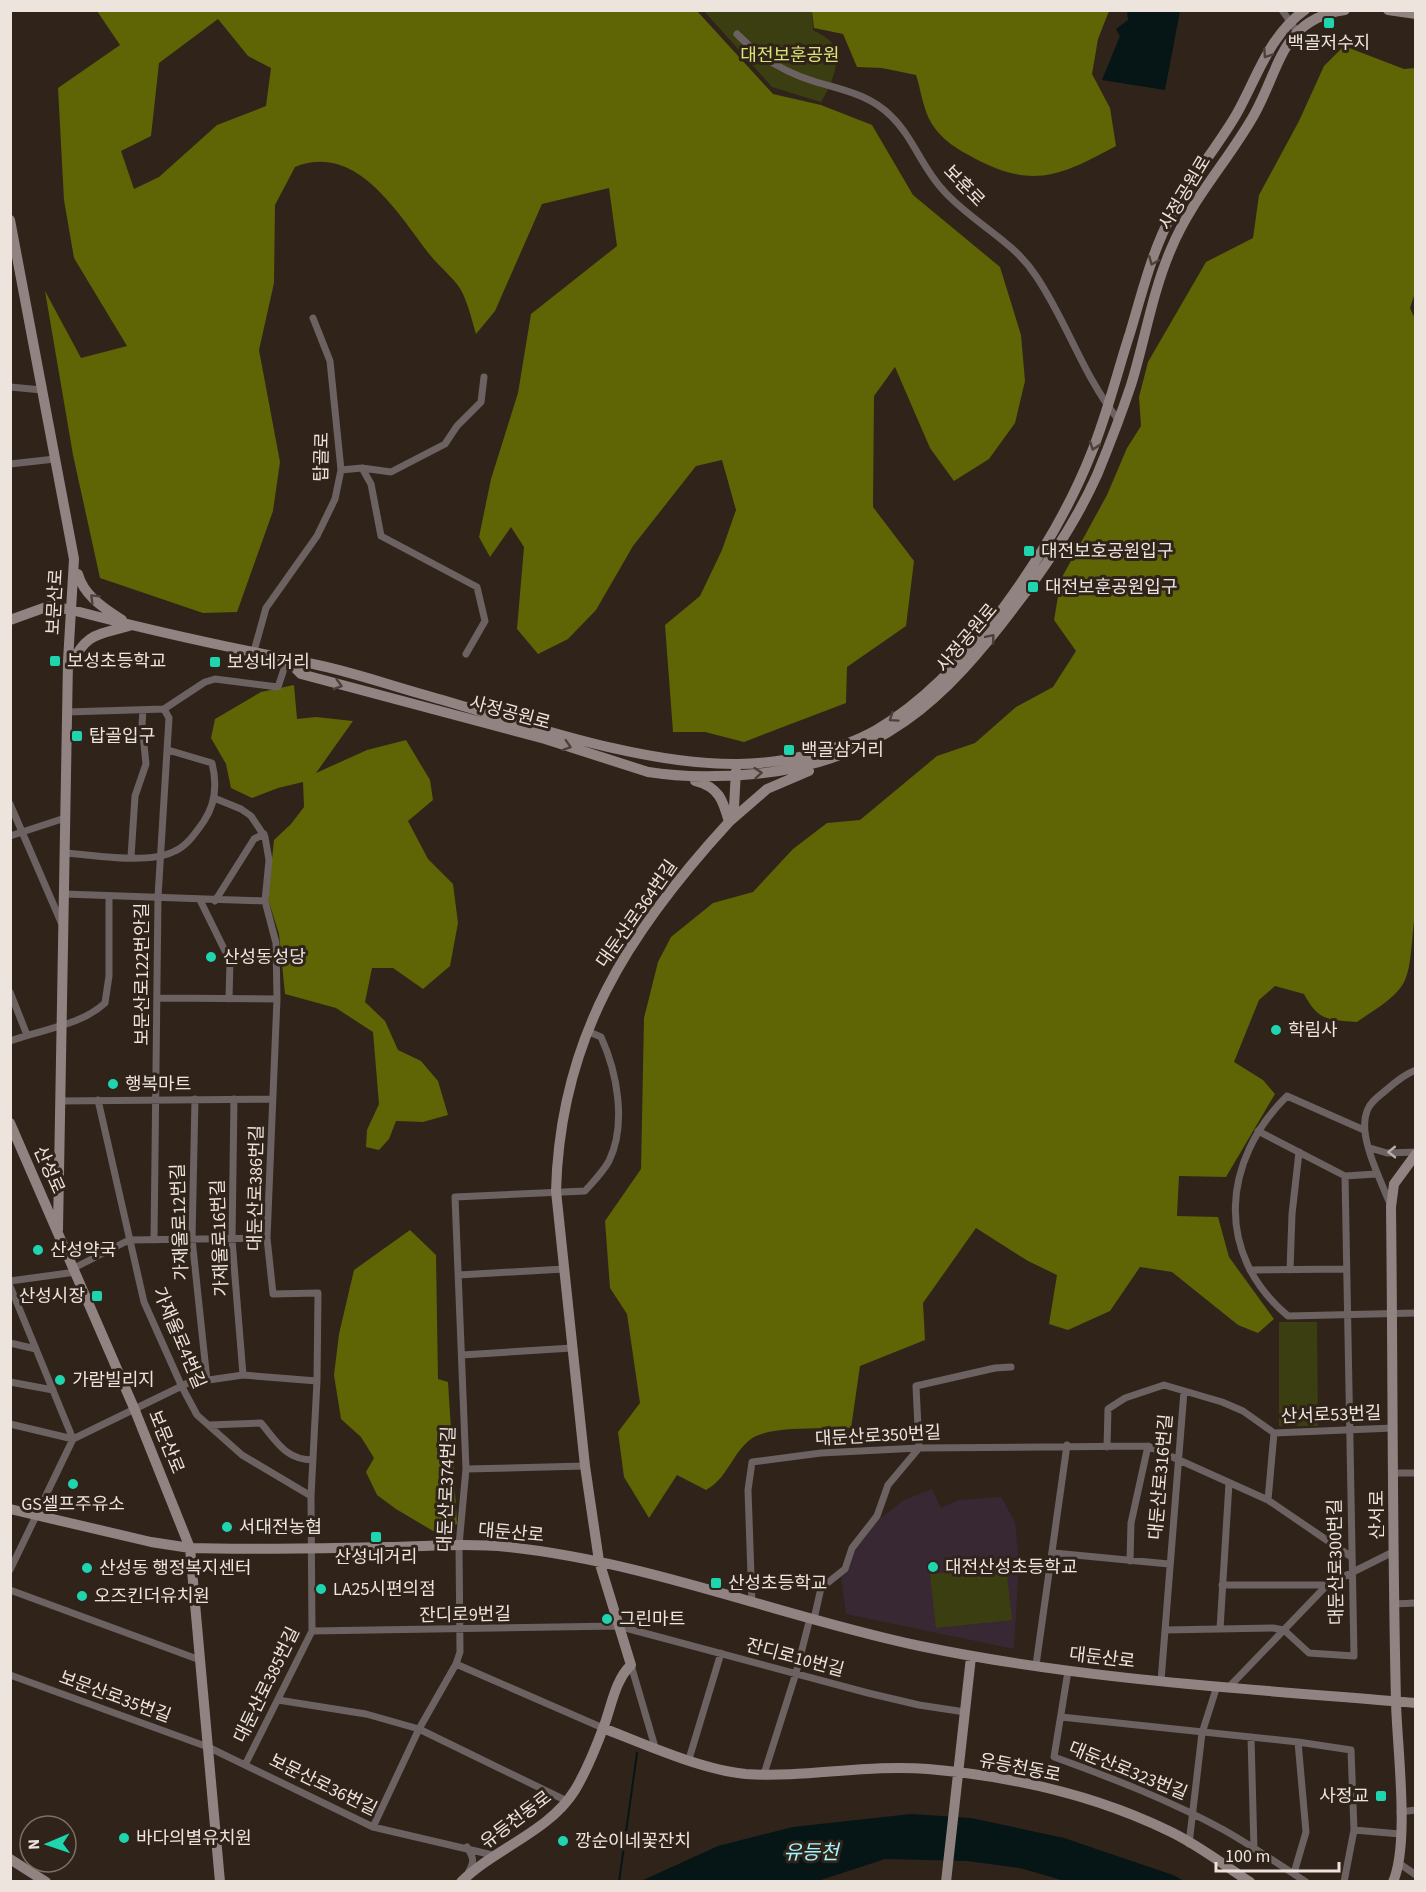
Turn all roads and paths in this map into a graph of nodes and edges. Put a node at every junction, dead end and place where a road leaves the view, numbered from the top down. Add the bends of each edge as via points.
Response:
1 (1282, 10) edge
2 (1305, 10) edge
3 (1345, 10) edge
4 (1388, 10) edge
5 (1416, 14) edge
6 (1292, 26) junction
7 (736, 34) dead end
8 (10, 220) edge
9 (313, 318) dead end
10 (484, 377) dead end
11 (10, 387) edge
12 (42, 390) junction
13 (1107, 405) junction
14 (1118, 418) junction
15 (55, 459) junction
16 (10, 464) edge
17 (362, 468) junction
18 (340, 470) junction
19 (74, 559) junction
20 (72, 610) junction
21 (10, 620) edge
22 (130, 625) junction
23 (254, 651) junction
24 (466, 654) dead end
25 (287, 660) junction
26 (68, 670) junction
27 (164, 709) junction
28 (143, 710) junction
29 (67, 712) junction
30 (168, 750) junction
31 (840, 757) junction
32 (736, 770) junction
33 (665, 775) junction
34 (214, 798) junction
35 (10, 804) edge
36 (65, 818) junction
37 (729, 822) junction
38 (22, 832) junction
39 (264, 834) junction
40 (10, 837) edge
41 (65, 854) junction
42 (131, 857) junction
43 (159, 857) junction
44 (64, 894) junction
45 (109, 896) junction
46 (158, 897) junction
47 (200, 900) junction
48 (215, 901) junction
49 (265, 901) junction
50 (63, 927) junction
51 (10, 992) edge
52 (158, 998) junction
53 (229, 999) junction
54 (278, 999) junction
55 (62, 1025) junction
56 (587, 1031) junction
57 (27, 1035) junction
58 (10, 1041) edge
59 (1416, 1070) edge
60 (195, 1099) junction
61 (234, 1099) junction
62 (273, 1099) junction
63 (98, 1100) junction
64 (156, 1100) junction
65 (60, 1101) junction
66 (10, 1123) edge
67 (1364, 1130) junction
68 (1258, 1131) junction
69 (1370, 1148) junction
70 (1299, 1152) junction
71 (1416, 1153) edge
72 (1376, 1174) junction
73 (1344, 1176) junction
74 (556, 1191) junction
75 (1391, 1208) junction
76 (58, 1230) junction
77 (267, 1238) junction
78 (192, 1239) junction
79 (232, 1239) junction
80 (129, 1240) junction
81 (154, 1240) junction
82 (564, 1269) junction
83 (1346, 1269) junction
84 (75, 1270) junction
85 (1250, 1270) junction
86 (1290, 1270) junction
87 (459, 1275) junction
88 (10, 1281) edge
89 (10, 1286) edge
90 (1416, 1313) edge
91 (1392, 1314) junction
92 (1346, 1316) junction
93 (10, 1343) edge
94 (572, 1348) junction
95 (36, 1349) junction
96 (462, 1355) junction
97 (1011, 1367) dead end
98 (243, 1375) junction
99 (207, 1380) junction
100 (317, 1381) junction
101 (10, 1382) edge
102 (182, 1387) junction
103 (53, 1390) junction
104 (1184, 1391) junction
105 (134, 1408) junction
106 (10, 1424) edge
107 (209, 1425) junction
108 (1393, 1428) junction
109 (1348, 1430) junction
110 (1274, 1433) junction
111 (73, 1439) junction
112 (1067, 1445) junction
113 (1148, 1446) junction
114 (1107, 1447) junction
115 (919, 1448) junction
116 (1177, 1459) junction
117 (313, 1460) junction
118 (585, 1466) junction
119 (466, 1469) junction
120 (1393, 1473) junction
121 (1416, 1473) edge
122 (1228, 1483) junction
123 (311, 1496) junction
124 (1268, 1500) junction
125 (10, 1509) edge
126 (38, 1515) junction
127 (459, 1545) junction
128 (190, 1548) junction
129 (311, 1548) junction
130 (1393, 1552) junction
131 (1054, 1553) junction
132 (1350, 1556) junction
133 (599, 1561) junction
134 (1130, 1561) junction
135 (1169, 1564) junction
136 (10, 1570) edge
137 (1351, 1572) junction
138 (1222, 1585) junction
139 (1328, 1585) junction
140 (10, 1590) edge
141 (752, 1603) junction
142 (1416, 1603) edge
143 (1394, 1604) junction
144 (812, 1619) junction
145 (618, 1626) junction
146 (1220, 1629) junction
147 (462, 1630) junction
148 (1165, 1630) junction
149 (1284, 1630) junction
150 (312, 1631) junction
151 (721, 1653) junction
152 (971, 1657) junction
153 (200, 1660) junction
154 (456, 1664) junction
155 (631, 1665) junction
156 (1036, 1665) junction
157 (1068, 1671) junction
158 (796, 1673) junction
159 (10, 1675) edge
160 (1161, 1681) junction
161 (1217, 1686) junction
162 (1230, 1687) junction
163 (278, 1700) junction
164 (1396, 1702) junction
165 (1416, 1703) edge
166 (965, 1712) junction
167 (1061, 1717) junction
168 (603, 1728) junction
169 (419, 1729) junction
170 (1202, 1733) junction
171 (1251, 1737) junction
172 (1298, 1742) junction
173 (208, 1747) junction
174 (655, 1748) junction
175 (689, 1759) junction
176 (246, 1763) junction
177 (764, 1774) junction
178 (958, 1779) junction
179 (567, 1802) junction
180 (1416, 1810) edge
181 (1400, 1812) junction
182 (1194, 1815) junction
183 (373, 1827) junction
184 (1354, 1830) junction
185 (1400, 1834) junction
186 (1189, 1844) junction
187 (467, 1847) junction
188 (1254, 1849) junction
189 (497, 1856) junction
190 (10, 1860) edge
191 (1400, 1864) junction
192 (1294, 1873) junction
193 (1416, 1875) edge
194 (462, 1880) edge
195 (46, 1881) edge
196 (220, 1881) edge
197 (946, 1881) edge
198 (1250, 1881) edge
199 (1306, 1881) edge
200 (1344, 1881) edge
201 (1393, 1881) edge

1 - 6 street
2 - 6 main road, 사정공원로
3 - 6 main road
4 - 5 main road
6 -> 13 main road, 사정공원로 via 1259,67 1238,112 1172,214 1149,269
6 - 14 main road, 사정공원로 via 1255,112 1190,210 1170,251
7 - 13 street, 보훈로 via 768,61 872,100 891,116 941,188 960,208 999,237 1036,275
8 - 12 main road, 보문산로
9 - 18 street, 탑골로 via 330,361
10 - 17 street via 481,402 445,444 391,472
11 - 12 street
12 - 15 main road, 보문산로
13 - 14 street, 보훈로
13 -> 32 main road, 사정공원로 via 1092,453 1058,525 1006,602 923,698 873,732 822,751
31 -> 14 main road, 사정공원로 via 888,735 921,711 994,635 1063,540 1096,476
15 - 16 street
15 - 19 main road, 보문산로
17 - 18 street
17 - 24 street via 371,484 381,536 477,587 485,621
18 - 23 street, 탑골로 via 335,499 317,536 266,608
19 - 20 main road, 보문산로
22 -> 19 main road via 82,586
20 - 21 main road, 사정공원로 via 49,606
20 - 22 main road, 사정공원로
20 - 26 main road, 보문산로
22 - 23 main road, 사정공원로
22 - 26 main road via 88,639
23 - 25 main road, 사정공원로
25 - 27 street via 278,687 215,679
25 - 32 main road, 사정공원로 via 634,751
25 -> 33 main road, 사정공원로 via 301,674 340,686 545,739
26 - 29 main road, 보문산로
27 - 28 street
27 - 30 street, 보문산로122번안길 via 169,718
28 - 29 street
28 - 42 street via 146,764 135,795
29 - 36 main road, 보문산로
30 - 34 street via 212,763 216,779
30 - 43 street, 보문산로122번안길
32 -> 31 main road, 사정공원로 via 811,766
31 - 37 main road, 대둔산로364번길 via 767,789
32 - 33 main road, 사정공원로
32 - 37 main road
33 - 37 main road via 715,788
34 - 39 street via 251,816
34 - 43 street via 194,836 177,851
35 - 38 street
36 - 38 street
36 - 41 main road, 보문산로
37 - 56 main road, 대둔산로364번길 via 638,935 601,997
38 - 40 street
38 - 50 street
39 - 48 street via 254,839
39 - 49 street, 대둔산로386번길 via 269,860
41 - 42 street
41 - 44 main road, 보문산로
42 - 43 street
43 - 46 street, 보문산로122번안길
44 - 45 street
44 - 50 main road, 보문산로
45 - 46 street
45 - 55 street via 105,1003 94,1013
46 - 47 street
46 - 52 street, 보문산로122번안길
47 - 48 street
47 - 53 street via 230,961
48 - 49 street
49 - 54 street, 대둔산로386번길 via 276,943
50 - 55 main road, 보문산로
51 - 57 street
52 - 53 street
52 - 64 street, 보문산로122번안길
53 - 54 street
54 - 62 street, 대둔산로386번길
55 - 57 street
55 - 65 main road, 보문산로
56 - 74 main road, 대둔산로364번길 via 564,1110
56 - 74 street via 601,1036 615,1081 618,1113 614,1147 608,1164 585,1191
57 - 58 street
59 - 67 street via 1374,1100 1366,1112
60 - 61 street
60 - 64 street
60 - 78 street, 가재울로12번길
61 - 62 street
61 - 79 street, 가재울로16번길
62 - 77 street, 대둔산로386번길
63 - 64 street
63 - 65 street
63 - 80 street, 가재울로4번길
64 - 81 street, 보문산로122번안길
65 - 76 main road, 보문산로
66 - 76 main road, 산성로
67 - 68 street via 1287,1096 1268,1114
67 - 69 street
68 - 70 street
68 - 85 street via 1244,1157 1236,1185 1240,1246
71 -> 69 street via 1387,1153
69 - 72 street
70 - 73 street
70 - 86 street
71 - 75 main road, 산서로 via 1394,1184
72 - 73 street
72 - 75 street
73 - 83 street, 대둔산로300번길
74 - 82 main road, 대둔산로364번길
74 - 87 street, 대둔산로374번길 via 455,1197
75 - 91 main road, 산서로
76 - 84 main road, 보문산로
77 - 79 street
77 - 100 street, 대둔산로386번길 via 273,1294 318,1293
78 - 79 street
78 - 81 street
78 - 99 street, 가재울로12번길
79 - 98 street, 가재울로16번길
80 - 81 street
80 - 84 street
80 - 102 street, 가재울로4번길 via 144,1302
82 - 87 street
82 - 94 main road, 대둔산로364번길
83 - 86 street
83 - 92 street, 대둔산로300번길
84 - 88 street
84 - 105 main road, 보문산로
85 - 86 street
85 - 92 street via 1288,1316
87 - 96 street, 대둔산로374번길
89 - 95 street
90 - 91 street
91 - 92 street
91 - 108 main road, 산서로
92 - 109 street, 대둔산로300번길
93 - 95 street
94 - 96 street
94 - 118 main road, 대둔산로364번길
95 - 103 street
96 - 119 street, 대둔산로374번길
97 - 115 street via 916,1386
98 - 99 street
98 - 100 street
99 - 102 street
100 - 117 street, 대둔산로386번길
101 - 103 street
102 - 105 street
102 - 107 street, 가재울로4번길 via 197,1415
103 - 111 street
104 - 110 street, 산서로53번길 via 1243,1411
104 - 114 street, 산서로53번길 via 1164,1385 1125,1398 1108,1409
104 - 116 street, 대둔산로316번길
105 - 111 street
105 - 128 main road, 보문산로
106 - 111 street
107 - 117 street via 261,1423 297,1460
107 - 123 street, 가재울로4번길 via 242,1455
108 - 109 street, 산서로53번길
108 - 120 main road, 산서로
109 - 110 street, 산서로53번길
109 - 132 street, 대둔산로300번길
110 - 124 street
111 - 126 street
112 - 114 street, 대둔산로350번길
112 - 115 street, 대둔산로350번길
112 - 131 street
113 - 114 street, 대둔산로350번길
113 - 116 street, 대둔산로350번길
113 - 134 street via 1131,1523
115 - 141 street, 대둔산로350번길 via 821,1453 753,1462 748,1490
115 - 144 street via 888,1485 877,1516 852,1548 845,1569 821,1588
116 - 122 street, 대둔산로350번길
116 - 135 street, 대둔산로316번길
117 - 123 street, 대둔산로386번길
118 - 119 street
118 - 133 main road, 대둔산로364번길
119 - 127 street, 대둔산로374번길
120 - 121 street
120 - 130 main road, 산서로
122 - 124 street, 대둔산로350번길
122 - 138 street
123 - 129 street, 대둔산로386번길
124 - 132 street, 대둔산로350번길
125 - 126 main road, 대둔산로
126 - 128 main road, 대둔산로
126 - 136 street
127 - 129 main road, 대둔산로
127 - 133 main road, 대둔산로 via 506,1547
127 - 147 street, 대둔산로374번길
128 - 129 main road, 대둔산로
128 - 153 main road, 보문산로
129 - 150 street, 대둔산로385번길
130 - 137 street
130 - 143 main road, 산서로
131 - 134 street, 대둔산로316번길
131 - 156 street
132 - 137 street, 대둔산로300번길
133 - 141 main road, 대둔산로
133 - 145 main road, 대둔산로364번길
134 - 135 street, 대둔산로316번길
135 - 148 street, 대둔산로316번길
137 - 139 street
137 - 149 street, 대둔산로300번길 via 1354,1656 1309,1653
138 - 139 street
138 - 146 street
139 - 149 street
140 - 153 street
141 - 144 main road, 대둔산로
142 - 143 street
143 - 164 main road, 산서로
144 - 152 main road, 대둔산로
144 - 158 street
145 - 147 street, 잔디로9번길
145 - 151 street, 잔디로10번길
145 - 155 main road, 대둔산로364번길
146 - 148 street
146 - 149 street
147 - 150 street, 잔디로9번길
147 - 154 street, 대둔산로374번길
148 - 160 street, 대둔산로316번길
149 - 162 street
150 - 163 street, 대둔산로385번길
151 - 158 street, 잔디로10번길
151 - 175 street
152 - 156 main road, 대둔산로
152 - 166 main road
153 - 173 main road, 보문산로
154 - 168 street
154 - 169 street, 대둔산로374번길
155 - 168 main road via 622,1673
155 - 174 street
156 - 157 main road, 대둔산로
157 - 160 main road, 대둔산로
157 - 167 street, 대둔산로323번길
158 - 166 street, 잔디로10번길 via 909,1703
158 - 177 street
159 - 173 street, 보문산로35번길
160 - 161 main road, 대둔산로
161 - 162 main road, 대둔산로
161 - 170 street
162 - 164 main road, 대둔산로
163 - 169 street via 366,1714
163 - 176 street, 대둔산로385번길
164 - 165 main road, 대둔산로
164 - 181 main road, 산서로
166 - 178 main road
167 - 170 street, 대둔산로323번길
167 - 182 street, 대둔산로323번길 via 1054,1757
168 - 174 main road, 유등천동로
168 - 179 main road, 유등천동로
169 - 179 street
169 - 183 street, 대둔산로374번길
170 - 171 street, 대둔산로323번길
170 - 182 street, 대둔산로323번길
171 - 172 street, 대둔산로323번길
171 - 188 street
172 - 184 street, 대둔산로323번길 via 1351,1750
172 - 192 street via 1306,1832
173 - 176 street, 보문산로36번길
173 - 196 main road, 보문산로
174 - 175 main road, 유등천동로
175 - 177 main road, 유등천동로 via 735,1772
176 - 183 street, 보문산로36번길
177 - 178 main road, 유등천동로 via 876,1767 928,1769
178 - 186 main road, 유등천동로 via 1035,1786 1093,1800 1170,1831
178 - 197 main road
179 - 189 main road, 유등천동로
180 - 181 street
181 - 185 main road, 산서로
182 - 186 street
182 - 188 street, 대둔산로323번길
183 - 187 street, 보문산로36번길
184 - 185 street
184 - 200 street, 대둔산로323번길
185 - 191 main road, 산서로
186 - 198 main road, 유등천동로
187 - 189 street, 보문산로36번길
187 - 194 street via 474,1857
188 - 192 street, 대둔산로323번길
189 - 194 main road, 유등천동로
190 - 195 main road
191 - 193 street
191 - 201 main road, 산서로
192 - 199 street, 대둔산로323번길

